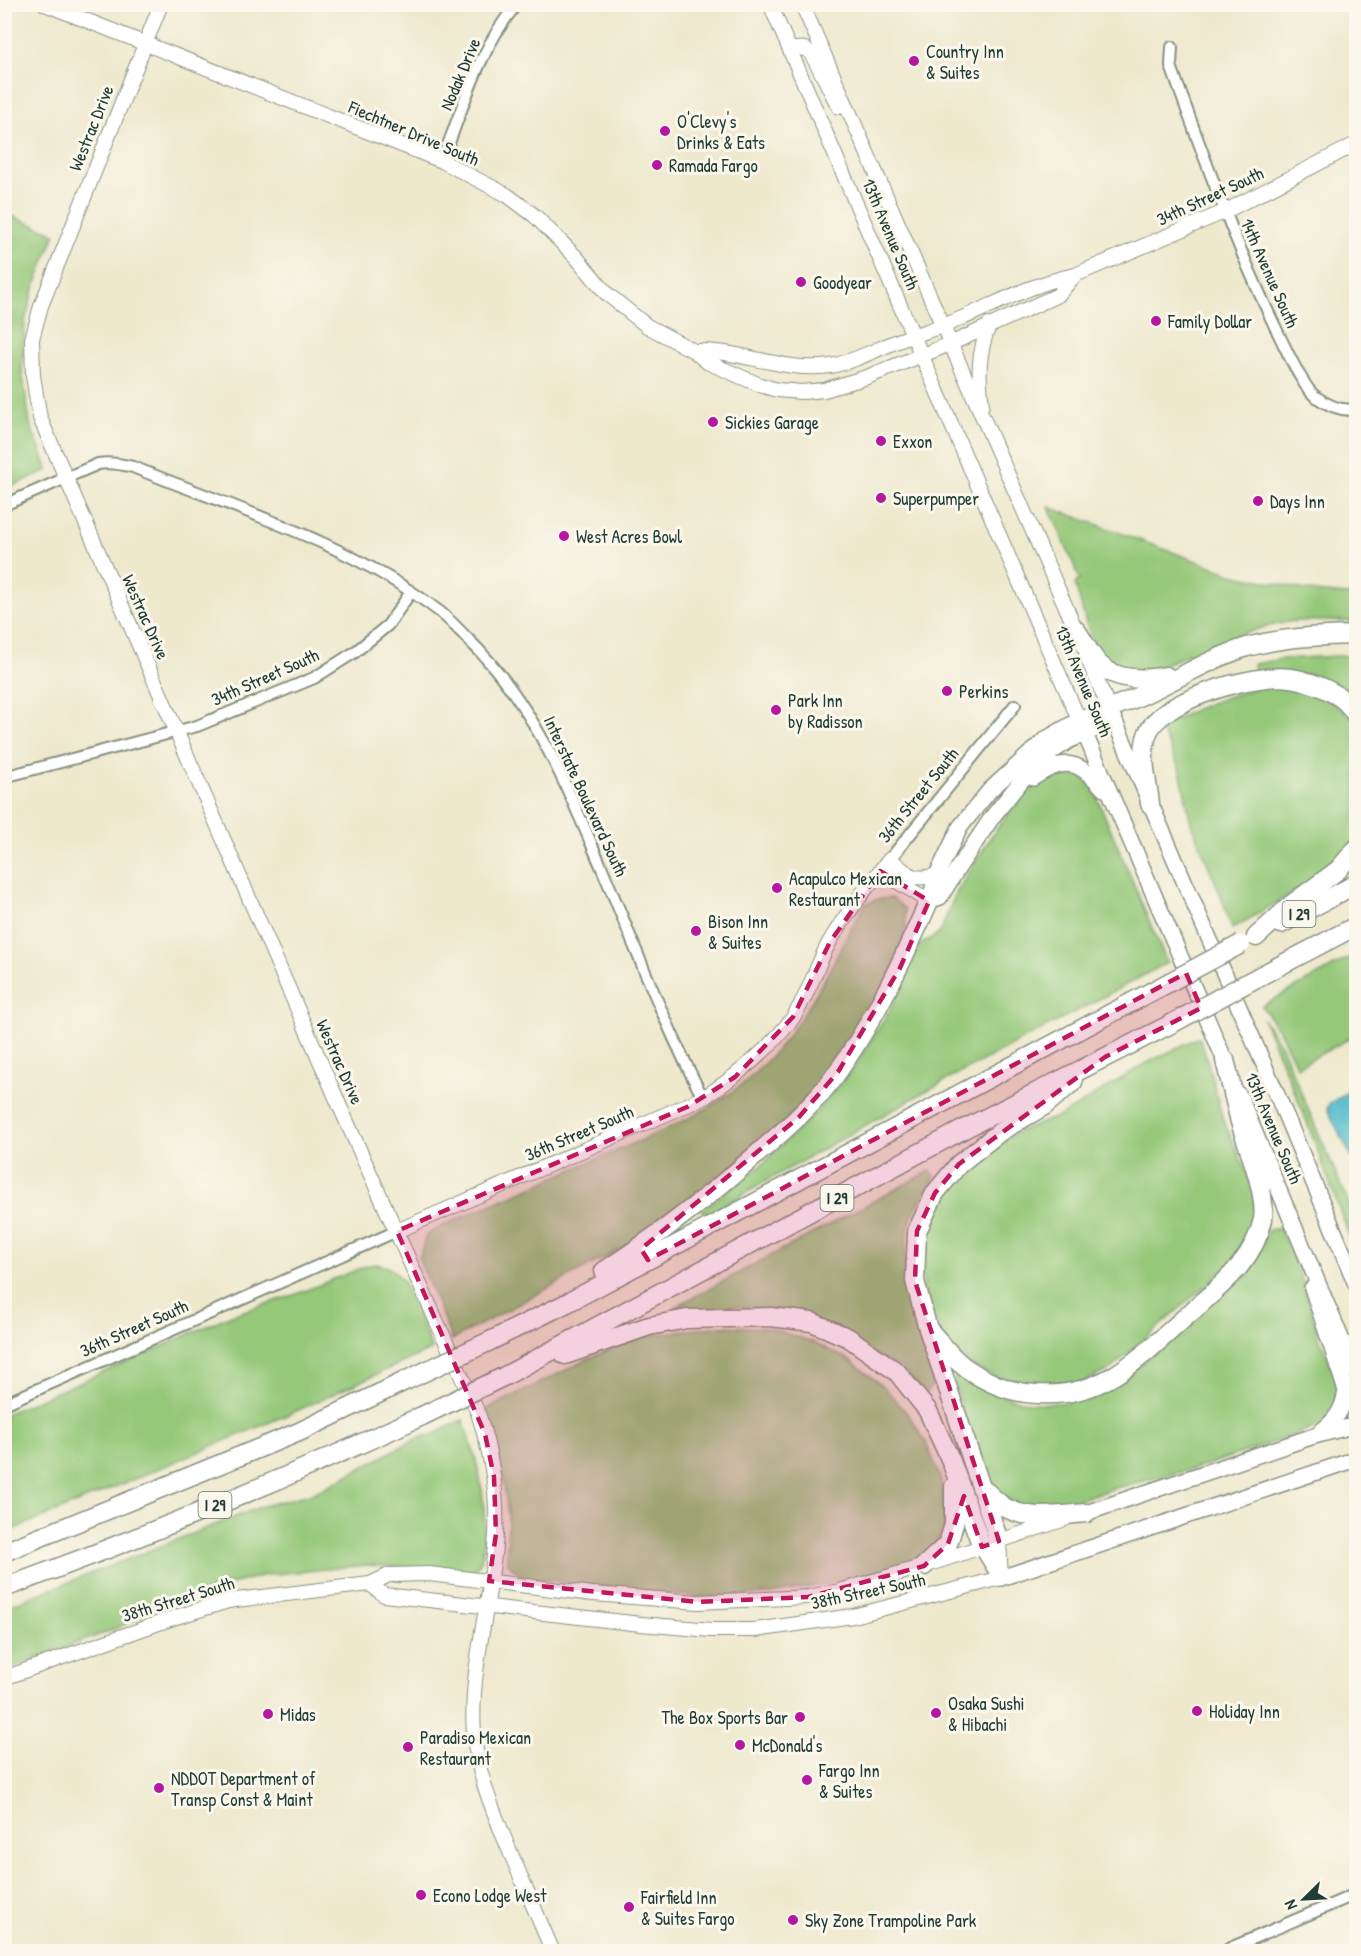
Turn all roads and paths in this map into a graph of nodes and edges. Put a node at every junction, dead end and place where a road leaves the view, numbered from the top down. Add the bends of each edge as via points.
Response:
1 (45, 4) edge
2 (161, 4) edge
3 (518, 4) edge
4 (771, 4) edge
5 (802, 4) edge
6 (145, 44) junction
7 (1172, 47) dead end
8 (791, 50) junction
9 (862, 141) junction
10 (1356, 144) edge
11 (442, 161) junction
12 (1224, 212) junction
13 (1075, 275) junction
14 (989, 325) junction
15 (943, 326) junction
16 (914, 336) junction
17 (950, 344) junction
18 (694, 351) junction
19 (922, 355) junction
20 (1356, 410) edge
21 (985, 422) junction
22 (64, 478) junction
23 (4, 505) edge
24 (411, 592) junction
25 (1076, 630) junction
26 (1356, 635) edge
27 (1186, 673) junction
28 (1015, 705) dead end
29 (1112, 714) junction
30 (1356, 714) edge
31 (1082, 726) junction
32 (177, 732) junction
33 (4, 777) edge
34 (1011, 793) junction
35 (1113, 798) junction
36 (1150, 804) junction
37 (1356, 849) edge
38 (890, 859) junction
39 (880, 871) junction
40 (937, 875) junction
41 (1356, 884) edge
42 (929, 901) junction
43 (1356, 926) edge
44 (1248, 941) junction
45 (1105, 1057) junction
46 (1225, 1060) junction
47 (703, 1098) junction
48 (1296, 1227) junction
49 (397, 1231) junction
50 (1356, 1284) edge
51 (567, 1303) junction
52 (928, 1329) junction
53 (511, 1373) junction
54 (1356, 1374) edge
55 (4, 1404) edge
56 (1356, 1425) edge
57 (1314, 1436) junction
58 (1356, 1459) edge
59 (951, 1461) junction
60 (982, 1488) junction
61 (1086, 1513) junction
62 (999, 1541) junction
63 (982, 1547) junction
64 (4, 1552) edge
65 (924, 1566) junction
66 (1001, 1578) junction
67 (489, 1581) junction
68 (370, 1584) junction
69 (4, 1588) edge
70 (486, 1607) junction
71 (4, 1678) edge
72 (1356, 1894) edge
73 (553, 1952) edge
74 (1221, 1952) edge

1 - 6 street, Fiechtner Drive South
2 - 6 street, Westrac Drive
3 - 11 street, Nodak Drive via 496,32
4 - 8 street, 13th Avenue South
5 - 9 street, 13th Avenue South
6 - 11 street, Fiechtner Drive South
6 - 22 street, Westrac Drive via 77,212 32,339 40,418
7 - 12 street, 14th Avenue South via 1171,66
8 - 9 street via 803,48 815,58 829,91
8 - 16 street, 13th Avenue South
9 - 15 street, 13th Avenue South
10 - 12 street, 34th Street South
11 - 18 street, Fiechtner Drive South via 507,195 543,223 623,308
12 - 13 street, 34th Street South
12 - 20 street, 14th Avenue South via 1292,362 1313,395 1341,411
13 - 14 street, 34th Street South via 1058,295
13 - 15 street, 34th Street South via 1050,280
14 - 17 street, 34th Street South
14 - 21 street via 979,371
15 - 16 street, Fiechtner Drive South
15 - 17 street, 13th Avenue South
16 - 18 street, Fiechtner Drive South via 855,360 812,368 714,350
16 - 19 street, 13th Avenue South
17 - 19 street, Fiechtner Drive South
17 - 21 street, 13th Avenue South
18 - 19 street, Fiechtner Drive South via 707,362 759,385 801,392 847,384
19 - 31 street, 13th Avenue South
21 - 25 street, 13th Avenue South
22 - 23 street, Interstate Boulevard South
22 - 24 street, Interstate Boulevard South via 108,462 133,467 355,558
22 - 32 street, Westrac Drive
24 - 32 street, 34th Street South via 388,625 314,678
24 - 47 street, Interstate Boulevard South via 441,613 496,667 541,735 678,1050
25 - 27 highway via 1100,665 1112,672 1147,680
25 - 29 street, 13th Avenue South
26 - 27 highway via 1298,637 1267,643
27 - 29 highway
28 - 38 street, 36th Street South
29 - 31 main road
29 - 36 main road, 13th Avenue South
30 - 36 highway via 1341,698 1315,684 1289,677 1241,682 1188,700 1163,714 1149,729 1144,749
31 - 34 main road
31 - 35 main road, 13th Avenue South
31 - 40 main road via 1047,739 990,790 960,827
32 - 33 street, 34th Street South
32 - 49 street, Westrac Drive
34 - 35 main road via 1059,764 1089,772
34 - 42 main road via 940,897
35 - 46 main road, 13th Avenue South
36 - 50 main road, 13th Avenue South
37 - 44 highway via 1338,870
38 - 39 street, 36th Street South
38 - 40 street via 916,878
39 - 42 street
39 - 47 street, 36th Street South via 830,942 793,1017 758,1058
40 - 42 main road
41 - 44 highway, I 29
42 - 51 highway via 900,968 868,1025 838,1072 800,1117 727,1181 649,1242 595,1277
43 - 45 highway, I 29, bridge
44 - 51 highway, I 29, bridge
45 - 52 highway via 1044,1106 1001,1131 958,1164 934,1193 917,1231 915,1281
45 - 53 highway, I 29
46 - 48 main road, 13th Avenue South
46 - 52 highway via 1260,1184 1263,1217 1253,1248 1234,1273 1119,1374 1092,1388 1058,1396 1020,1393 991,1383 964,1367
47 - 49 street, 36th Street South
48 - 54 main road, 13th Avenue South
48 - 57 main road via 1346,1391 1339,1416
49 - 55 street, 36th Street South
49 - 67 street, Westrac Drive via 485,1434 494,1477 495,1522
51 - 64 highway, I 29, bridge via 299,1432
52 - 60 highway
53 - 59 highway via 650,1326 687,1319 771,1317 812,1322 849,1338 897,1372 928,1411
53 - 69 highway, I 29, bridge via 312,1467
56 - 57 main road, 38th Street South
57 - 61 main road, 38th Street South
58 - 66 main road, 38th Street South
59 - 63 highway
59 - 65 highway via 954,1524 948,1544
60 - 61 highway via 1002,1506 1020,1513
60 - 62 highway
61 - 62 street, 38th Street South
62 - 63 street, 38th Street South
62 - 66 street
63 - 65 street, 38th Street South
63 - 66 main road
65 - 67 street, 38th Street South via 808,1597 698,1602
66 - 70 street, 38th Street South via 853,1617 754,1630 711,1630
67 - 68 street, 38th Street South via 429,1574 389,1575
67 - 70 street, Westrac Drive
68 - 70 street, 38th Street South via 384,1594
68 - 71 street, 38th Street South via 228,1601
70 - 73 street, Westrac Drive via 474,1708 478,1759 490,1804
72 - 74 street

